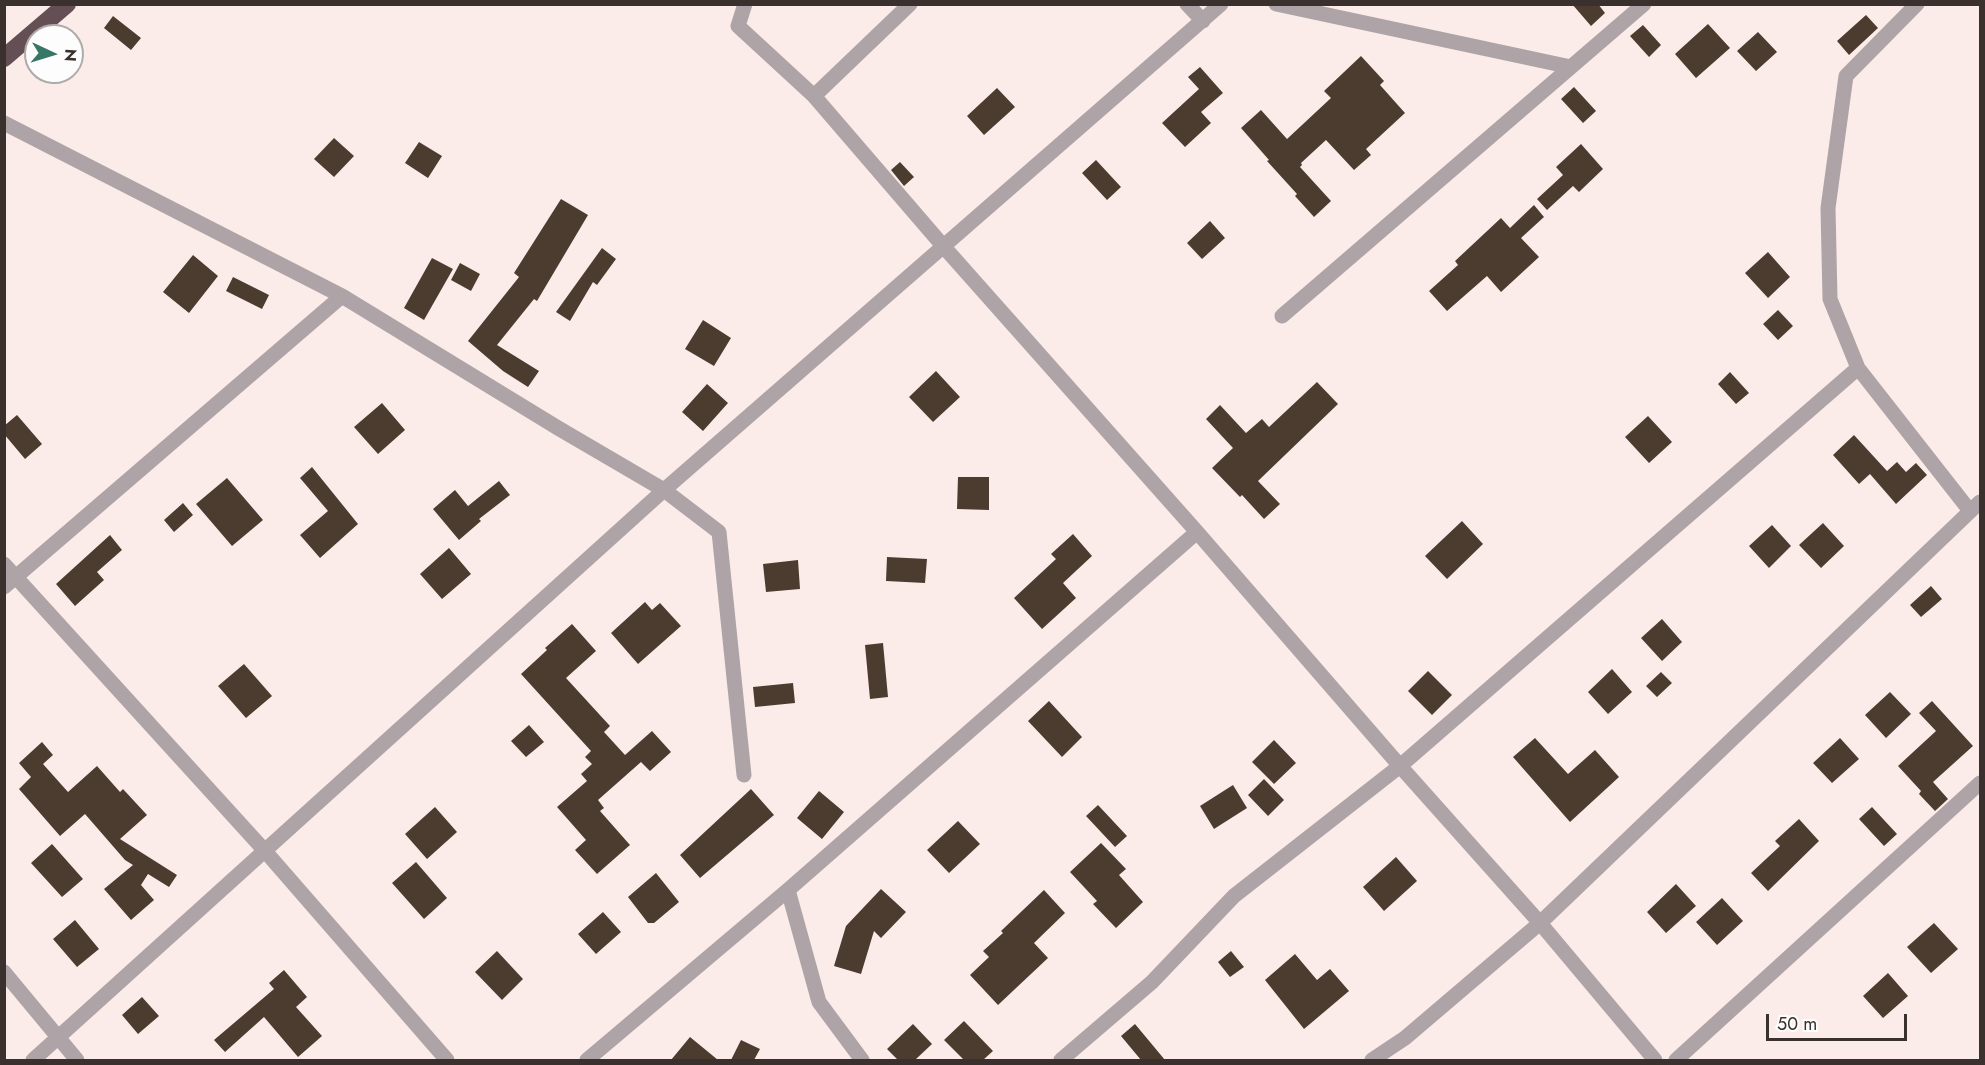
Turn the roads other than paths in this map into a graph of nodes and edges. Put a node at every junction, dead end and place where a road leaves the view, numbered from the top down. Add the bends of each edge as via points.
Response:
1 (67, 4) edge
2 (745, 4) edge
3 (910, 4) edge
4 (1188, 4) edge
5 (1221, 4) edge
6 (1276, 4) edge
7 (1644, 4) edge
8 (1917, 4) edge
9 (1203, 21) junction
10 (4, 58) edge
11 (1571, 67) junction
12 (814, 96) junction
13 (4, 123) edge
14 (944, 247) junction
15 (342, 296) junction
16 (1282, 316) dead end
17 (1858, 368) junction
18 (664, 490) junction
19 (1975, 507) edge
20 (1197, 532) junction
21 (4, 564) edge
22 (10, 582) edge
23 (1400, 766) junction
24 (744, 775) dead end
25 (1980, 783) edge
26 (265, 851) junction
27 (788, 890) junction
28 (1540, 923) junction
29 (4, 972) edge
30 (59, 1039) junction
31 (33, 1060) edge
32 (77, 1060) edge
33 (447, 1060) edge
34 (587, 1060) edge
35 (862, 1060) edge
36 (1061, 1060) edge
37 (1372, 1060) edge
38 (1655, 1060) edge
39 (1676, 1060) edge

1 - 10 highway
2 - 12 street via 738,26
3 - 12 street
4 - 9 street
5 - 9 street
6 - 11 street
7 - 11 street
8 - 17 street via 1846,76 1828,208 1830,298
9 - 14 street
11 - 16 street
12 - 14 street
13 - 15 street
14 - 18 street
14 - 20 street
15 - 18 street
15 - 22 street
17 - 19 street
17 - 23 street
18 - 24 street via 719,532
18 - 26 street
19 - 28 street
20 - 23 street
20 - 27 street
21 - 22 street
22 - 26 street
23 - 28 street
23 - 36 street via 1234,896 1152,982
25 - 39 street
26 - 30 street
26 - 33 street
27 - 34 street
27 - 35 street via 819,1002
28 - 37 street via 1405,1038
28 - 38 street
29 - 30 street
30 - 31 street
30 - 32 street

